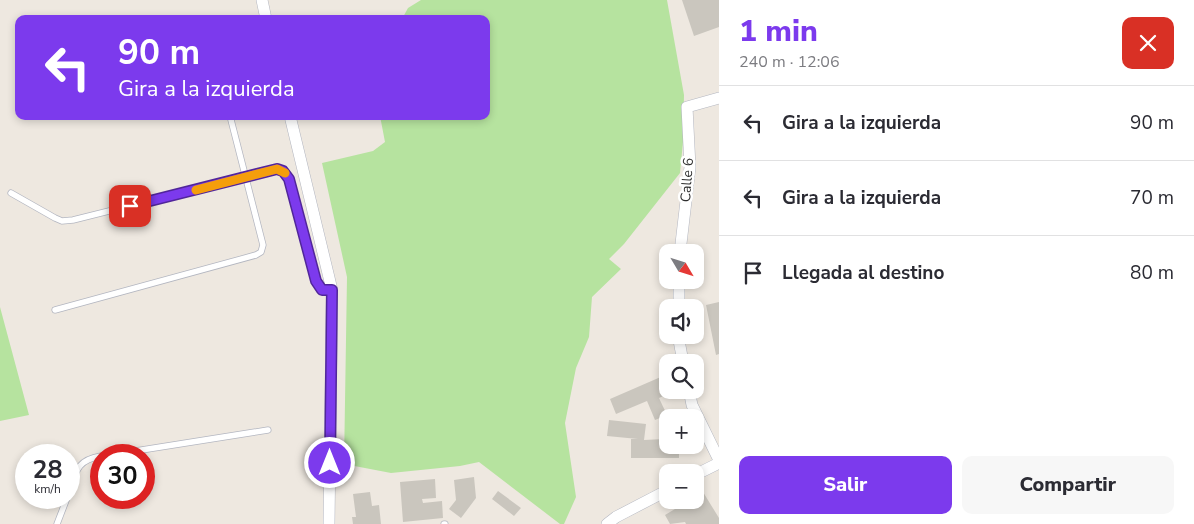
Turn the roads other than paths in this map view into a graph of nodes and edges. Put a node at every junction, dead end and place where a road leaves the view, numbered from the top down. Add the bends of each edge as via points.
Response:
1 (262, 0) edge
2 (265, 15) edge
3 (719, 98) edge
4 (231, 120) edge
5 (291, 120) edge
6 (246, 178) junction
7 (11, 193) dead end
8 (681, 244) edge
9 (332, 290) junction
10 (55, 310) dead end
11 (691, 399) edge
12 (268, 430) dead end
13 (155, 448) edge
14 (90, 458) edge
15 (719, 461) edge
16 (80, 466) edge
17 (704, 470) edge
18 (659, 494) edge
19 (63, 509) edge
20 (57, 524) edge
21 (329, 524) edge
22 (607, 524) edge

1 - 2 street
3 - 8 street, Calle 6 via 687,106 690,167
4 - 6 lane
5 - 9 street
6 - 7 lane via 62,221
6 - 9 lane via 277,169 283,171 289,179 316,281 322,290
6 - 10 lane via 263,245 261,252
9 - 21 street
11 - 15 street
12 - 13 lane
14 - 16 lane
15 - 17 street
18 - 22 street via 616,516
19 - 20 lane

